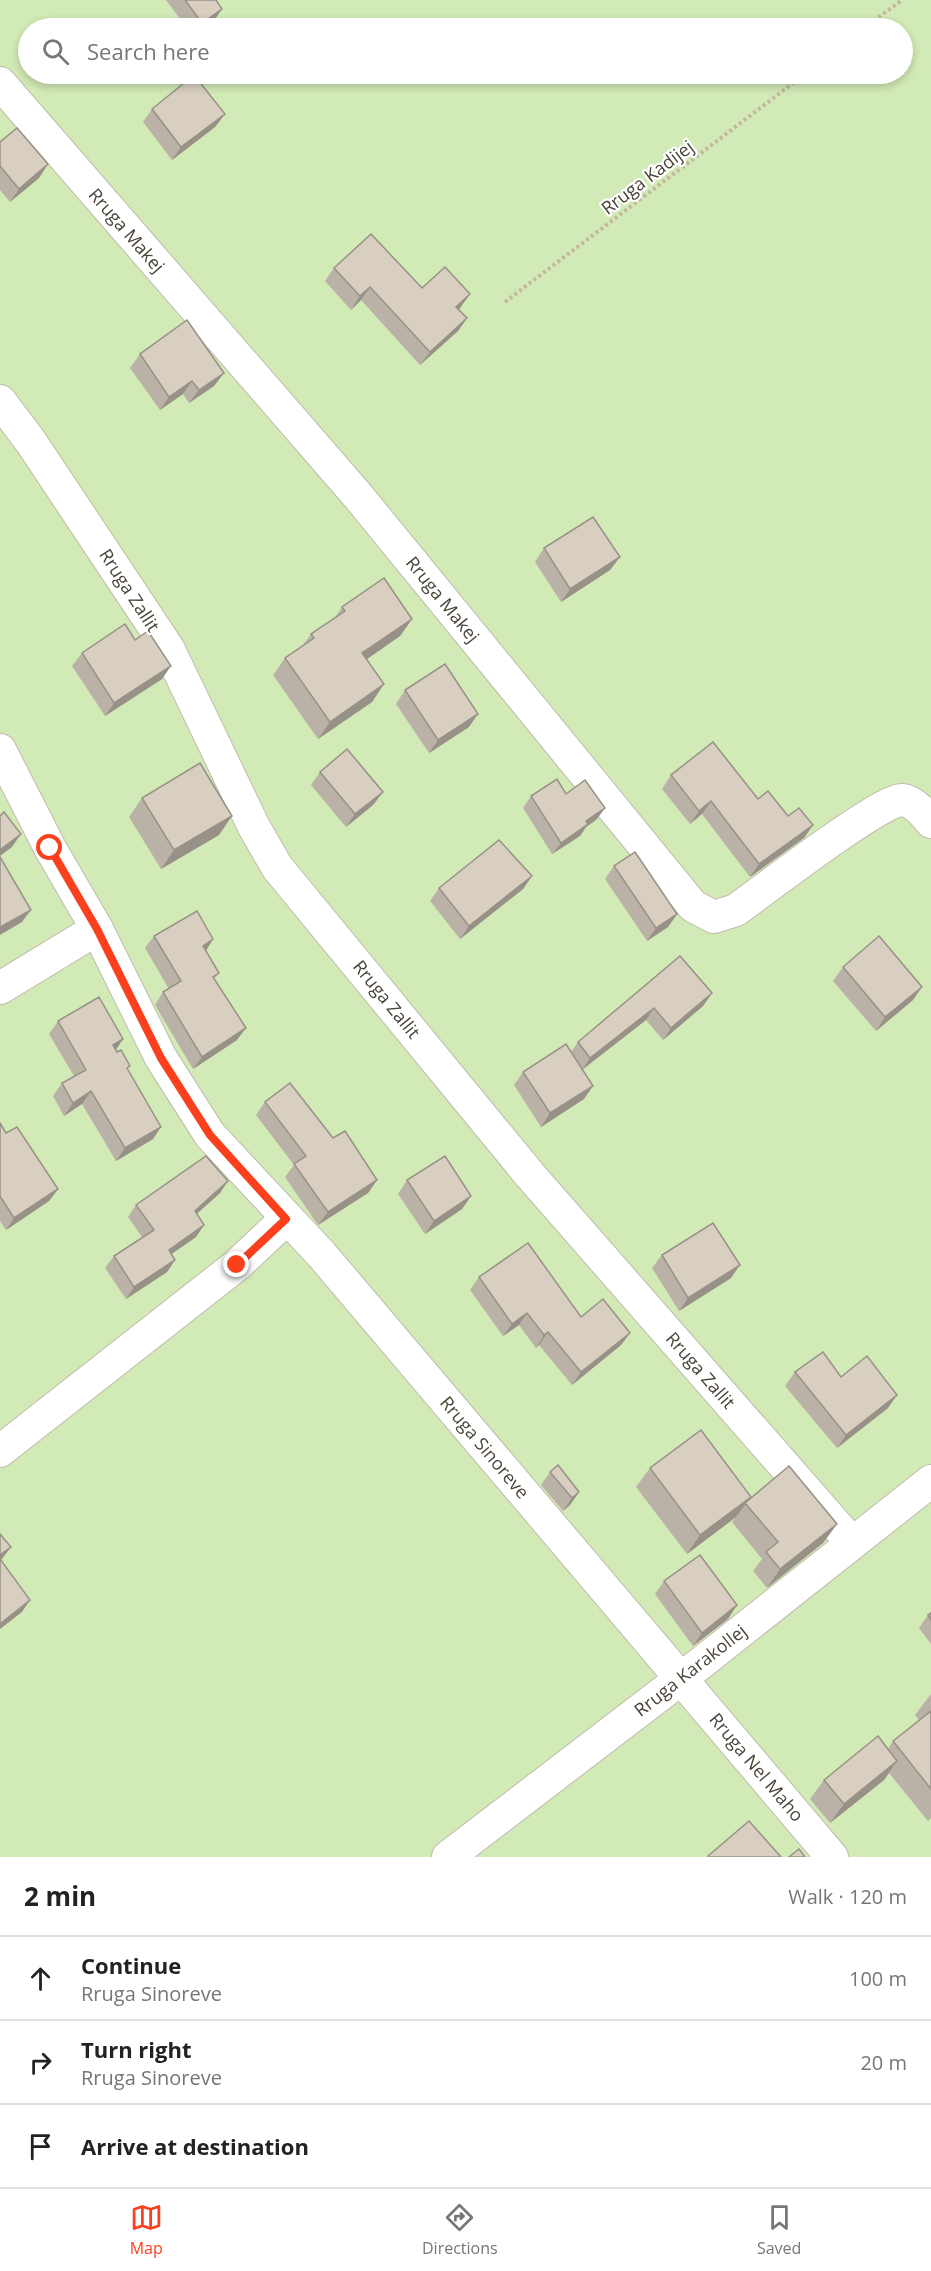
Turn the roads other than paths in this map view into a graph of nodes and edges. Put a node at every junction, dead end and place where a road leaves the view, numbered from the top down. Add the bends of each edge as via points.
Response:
1 (0, 83) edge
2 (0, 401) edge
3 (0, 750) edge
4 (931, 822) edge
5 (97, 929) junction
6 (0, 988) edge
7 (286, 1219) junction
8 (0, 1451) edge
9 (931, 1481) edge
10 (852, 1543) junction
11 (682, 1678) junction
12 (448, 1857) edge
13 (832, 1857) edge

1 - 4 street, Rruga Makej via 358,496 693,906 714,917 736,910 865,818 901,799
2 - 10 street, Rruga Zallit via 168,648 254,828 277,867 530,1175
3 - 5 street, Rruga Sinoreve
5 - 6 street
5 - 7 street, Rruga Sinoreve via 161,1058 210,1135
7 - 8 street via 237,1265
7 - 11 street, Rruga Sinoreve via 329,1264
9 - 10 street, Rruga Karakollej
10 - 11 street, Rruga Karakollej
11 - 12 street, Rruga Karakollej
11 - 13 street, Rruga Nel Maho

